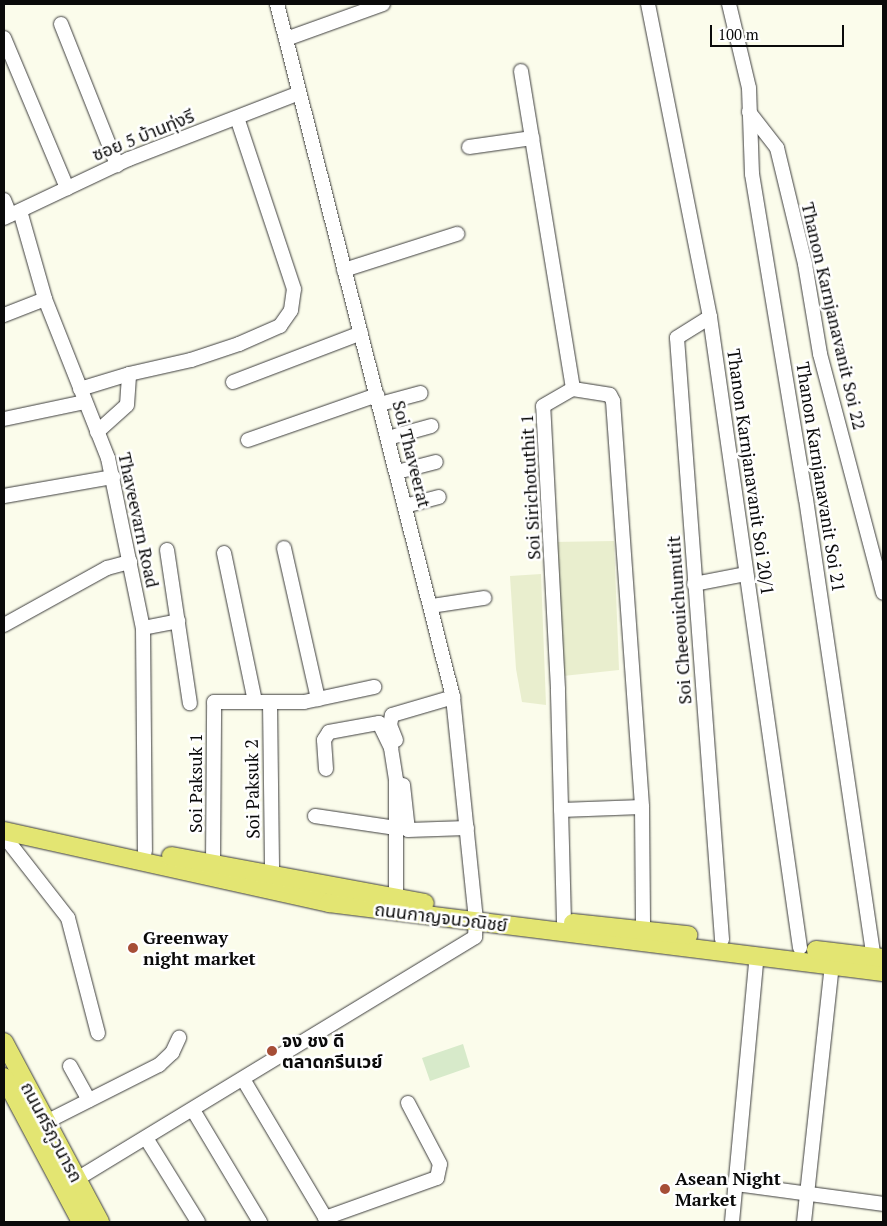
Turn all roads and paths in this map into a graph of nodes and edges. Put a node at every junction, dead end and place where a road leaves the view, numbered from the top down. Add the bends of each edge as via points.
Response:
1 (278, 4) edge
2 (383, 4) edge
3 (648, 4) edge
4 (729, 4) edge
5 (61, 24) dead end
6 (4, 38) edge
7 (286, 39) junction
8 (521, 71) dead end
9 (299, 93) junction
10 (750, 112) junction
11 (237, 118) junction
12 (532, 138) junction
13 (469, 147) dead end
14 (117, 165) junction
15 (67, 188) junction
16 (4, 200) edge
17 (11, 215) edge
18 (457, 234) dead end
19 (344, 270) junction
20 (45, 299) junction
21 (4, 315) edge
22 (710, 318) junction
23 (361, 333) junction
24 (129, 374) junction
25 (233, 382) dead end
26 (80, 388) junction
27 (573, 389) junction
28 (421, 394) dead end
29 (378, 400) junction
30 (85, 402) junction
31 (4, 419) edge
32 (431, 426) dead end
33 (98, 432) junction
34 (388, 438) junction
35 (248, 440) dead end
36 (436, 462) dead end
37 (397, 472) junction
38 (113, 477) junction
39 (4, 496) edge
40 (439, 497) dead end
41 (405, 506) junction
42 (284, 548) dead end
43 (167, 550) dead end
44 (224, 554) dead end
45 (130, 562) junction
46 (746, 574) junction
47 (694, 584) junction
48 (883, 593) edge
49 (484, 598) dead end
50 (431, 606) junction
51 (178, 621) junction
52 (4, 624) edge
53 (143, 628) junction
54 (374, 687) dead end
55 (453, 697) junction
56 (318, 699) junction
57 (255, 702) junction
58 (270, 702) junction
59 (190, 703) dead end
60 (326, 769) dead end
61 (642, 807) junction
62 (561, 810) junction
63 (315, 816) dead end
64 (4, 822) edge
65 (396, 828) junction
66 (466, 828) junction
67 (4, 831) edge
68 (4, 836) edge
69 (144, 851) junction
70 (213, 864) junction
71 (272, 876) junction
72 (396, 898) junction
73 (476, 916) junction
74 (564, 922) junction
75 (643, 929) junction
76 (722, 938) junction
77 (800, 948) junction
78 (757, 955) junction
79 (831, 958) junction
80 (880, 962) edge
81 (98, 1033) dead end
82 (179, 1038) dead end
83 (4, 1042) edge
84 (70, 1066) dead end
85 (4, 1077) edge
86 (243, 1079) junction
87 (21, 1092) junction
88 (89, 1100) junction
89 (408, 1103) dead end
90 (193, 1110) junction
91 (46, 1122) junction
92 (146, 1138) junction
93 (77, 1179) junction
94 (736, 1184) junction
95 (807, 1195) junction
96 (883, 1204) edge
97 (327, 1220) edge
98 (81, 1222) edge
99 (100, 1222) edge
100 (198, 1222) edge
101 (260, 1222) edge
102 (732, 1222) edge
103 (804, 1222) edge

1 - 7 street, Soi Thaveerat
2 - 7 street
3 - 22 street, Thanon Karnjanavanit Soi 20/1
4 - 10 street, Thanon Karnjanavanit Soi 21 via 748,88
5 - 14 street
6 - 15 street
7 - 9 street, Soi Thaveerat
8 - 12 street
9 - 11 street, ซอย 5 บ้านทุ่งรี
9 - 19 street, Soi Thaveerat
10 - 48 street, Thanon Karnjanavanit Soi 22 via 777,148 804,264 820,354
10 - 80 street, Thanon Karnjanavanit Soi 21 via 752,174
11 - 14 street, ซอย 5 บ้านทุ่งรี
11 - 24 street via 294,289 291,310 280,326 239,344 191,360
12 - 13 street
12 - 27 street
14 - 15 street, ซอย 5 บ้านทุ่งรี
15 - 17 street, ซอย 5 บ้านทุ่งรี
16 - 17 street, Thaveevarn Road
17 - 20 street, Thaveevarn Road
18 - 19 street
19 - 23 street, Soi Thaveerat
20 - 21 street
20 - 26 street, Thaveevarn Road
22 - 46 street, Thanon Karnjanavanit Soi 20/1
22 - 47 street, Soi Cheeouichumutit via 677,338
23 - 25 street
23 - 29 street, Soi Thaveerat
24 - 26 street
24 - 33 street via 126,405
26 - 30 street, Thaveevarn Road
27 - 61 street via 610,395 613,401
27 - 62 street, Soi Sirichotuthit 1 via 543,406
28 - 29 street
29 - 34 street, Soi Thaveerat
29 - 35 street
30 - 31 street
30 - 33 street, Thaveevarn Road
32 - 34 street
33 - 38 street, Thaveevarn Road
34 - 37 street, Soi Thaveerat
36 - 37 street
37 - 41 street, Soi Thaveerat
38 - 39 street
38 - 45 street, Thaveevarn Road
40 - 41 street
41 - 50 street, Soi Thaveerat
42 - 56 street
43 - 51 street
44 - 57 street
45 - 52 street via 107,568
45 - 53 street, Thaveevarn Road
46 - 47 street
46 - 77 street, Thanon Karnjanavanit Soi 20/1
47 - 76 street, Soi Cheeouichumutit
49 - 50 street
50 - 55 street, Soi Thaveerat
51 - 53 street
51 - 59 street
53 - 69 street, Thaveevarn Road
54 - 56 street
55 - 66 street, Soi Thaveerat
55 - 66 street via 392,715 390,725 399,747 408,830
56 - 58 street
57 - 58 street
57 - 70 street, Soi Paksuk 1 via 214,702
58 - 71 street, Soi Paksuk 2
60 - 65 street via 324,740 329,732 379,723 391,748 396,780
61 - 62 street
61 - 75 street
62 - 74 street, Soi Sirichotuthit 1
63 - 65 street
64 - 69 main road, ถนนกาญจนวณิชย์
65 - 72 street
66 - 73 street, Soi Thaveerat
67 - 73 main road, ถนนกาญจนวณิชย์ via 329,903
68 - 81 street via 68,918
69 - 70 main road, ถนนกาญจนวณิชย์
70 - 71 main road, ถนนกาญจนวณิชย์
71 - 72 main road, ถนนกาญจนวณิชย์
72 - 73 main road, ถนนกาญจนวณิชย์
73 - 74 main road, ถนนกาญจนวณิชย์
73 - 78 main road, ถนนกาญจนวณิชย์
73 - 86 street via 475,937
74 - 75 main road, ถนนกาญจนวณิชย์
75 - 76 main road, ถนนกาญจนวณิชย์
76 - 77 main road, ถนนกาญจนวณิชย์
77 - 79 main road, ถนนกาญจนวณิชย์
78 - 79 main road, ถนนกาญจนวณิชย์
78 - 94 street
79 - 80 main road, ถนนกาญจนวณิชย์
79 - 95 street
82 - 88 street via 172,1053 159,1065
83 - 87 main road, ถนนศรีภูวนารถ
84 - 88 street
85 - 87 main road, ถนนศรีภูวนารถ
86 - 90 street
86 - 97 street
87 - 91 main road, ถนนศรีภูวนารถ
87 - 98 main road, ถนนศรีภูวนารถ
88 - 91 street
89 - 97 street via 440,1164 437,1178
90 - 92 street
90 - 101 street
91 - 93 main road, ถนนศรีภูวนารถ
92 - 93 street
92 - 100 street
93 - 99 main road, ถนนศรีภูวนารถ
94 - 95 street
94 - 102 street
95 - 96 street
95 - 103 street

